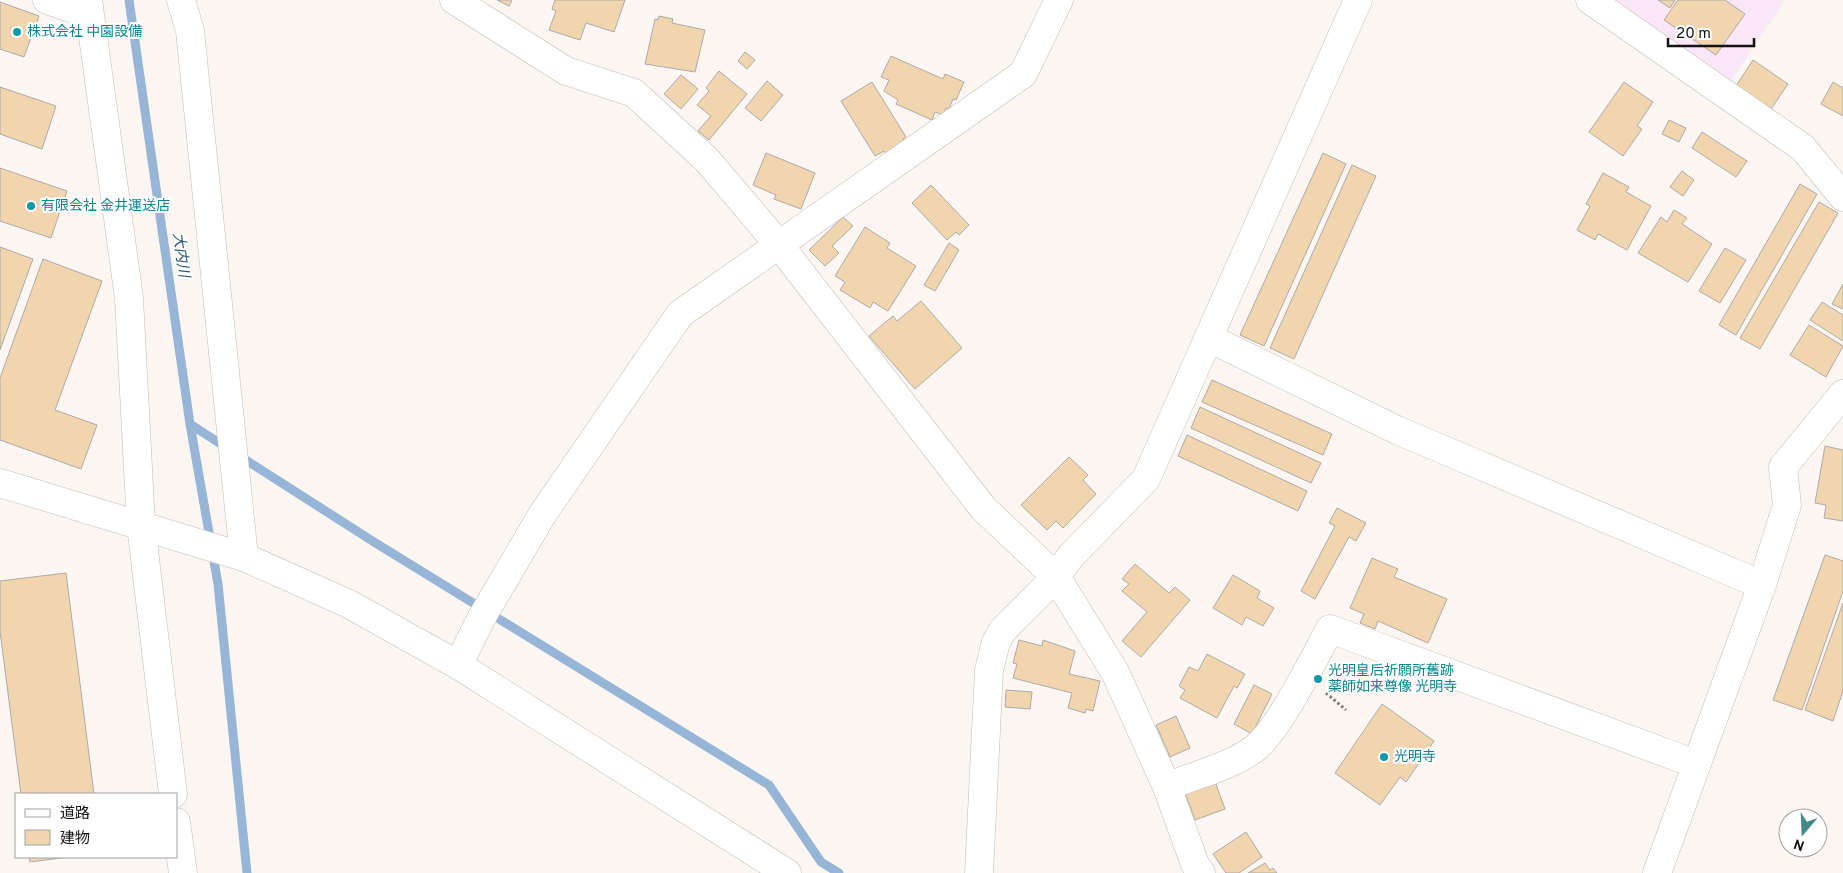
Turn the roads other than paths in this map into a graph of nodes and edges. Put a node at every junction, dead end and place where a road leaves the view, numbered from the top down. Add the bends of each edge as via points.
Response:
1 (47, 0) edge
2 (181, 0) edge
3 (454, 0) edge
4 (1059, 0) edge
5 (1358, 0) edge
6 (1590, 0) edge
7 (88, 7) edge
8 (1843, 197) edge
9 (780, 246) junction
10 (1209, 338) junction
11 (1843, 394) edge
12 (0, 482) edge
13 (141, 525) junction
14 (244, 557) junction
15 (1056, 577) junction
16 (1762, 585) junction
17 (458, 665) junction
18 (1696, 764) junction
19 (1167, 787) junction
20 (173, 793) edge
21 (178, 839) edge
22 (182, 873) edge
23 (787, 873) edge
24 (979, 873) edge
25 (1201, 873) edge
26 (1657, 873) edge

1 - 7 street
2 - 14 street via 190,31
3 - 9 street via 566,71 634,92 707,160
4 - 9 street via 1023,74
5 - 10 street
6 - 8 street via 1803,148
7 - 13 street via 129,298
9 - 15 street via 983,508
9 - 17 street via 680,314 542,515 482,617
10 - 15 street via 1146,480 1070,557
10 - 16 street via 1397,430
11 - 16 street via 1783,467 1787,505
12 - 13 street
13 - 14 street
13 - 20 street
14 - 17 street via 349,604
15 - 19 street via 1115,672
15 - 24 street via 1003,630 991,656
16 - 18 street
17 - 23 street
18 - 19 street via 1330,629 1273,727 1256,748 1224,766
18 - 26 street
19 - 25 street
21 - 22 street

